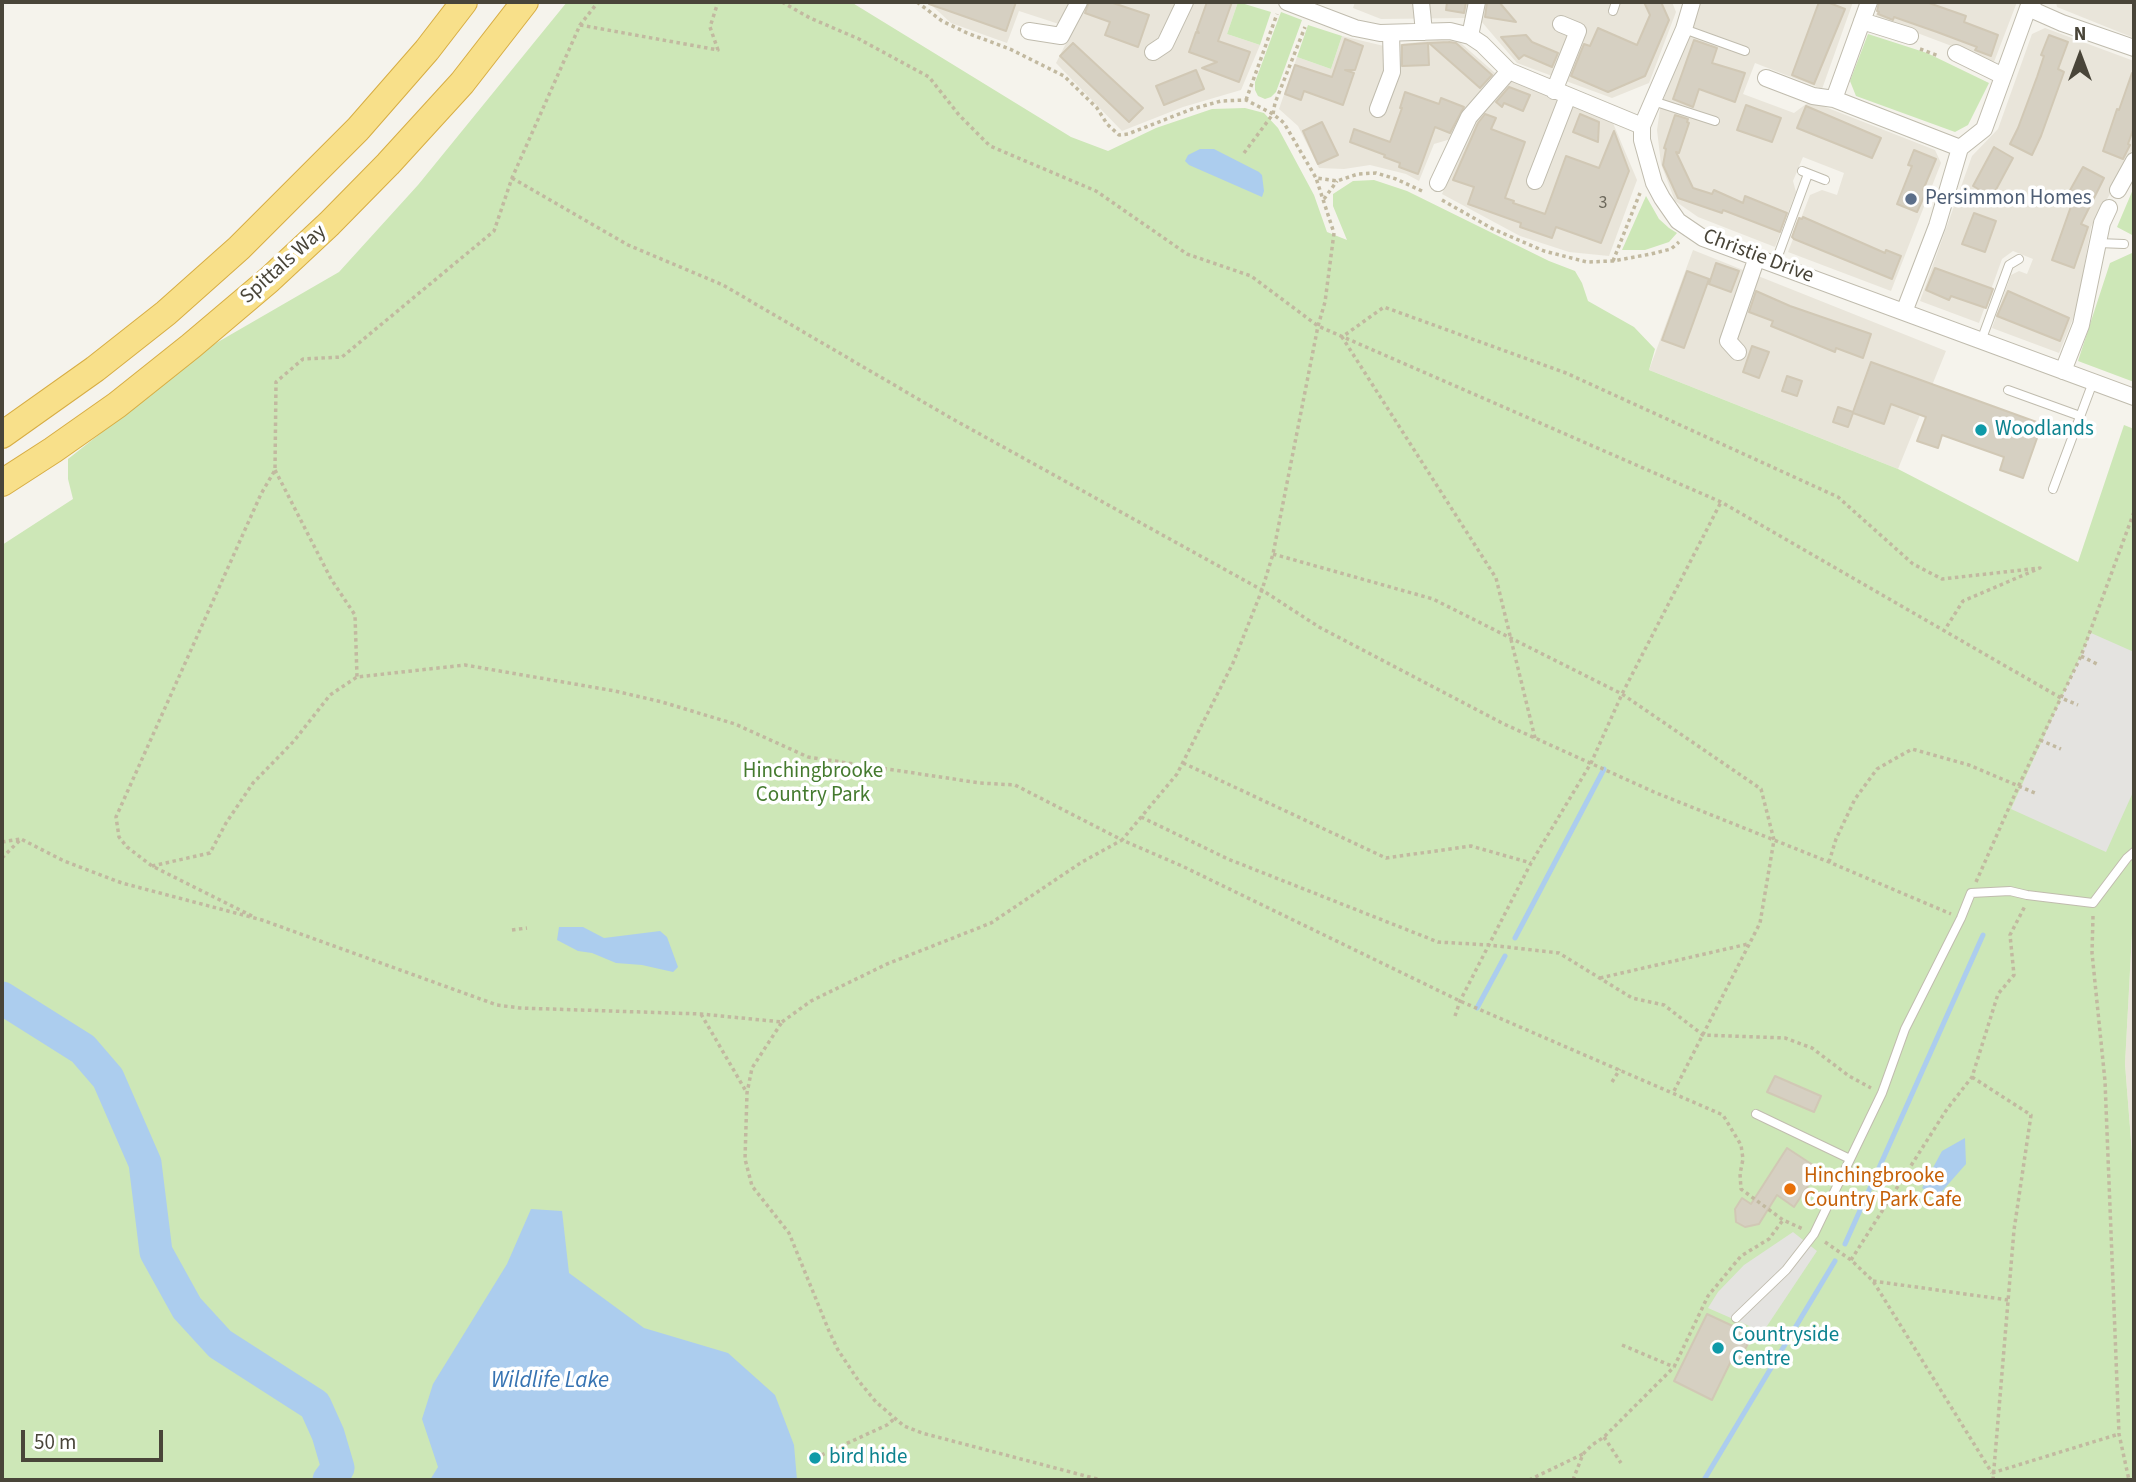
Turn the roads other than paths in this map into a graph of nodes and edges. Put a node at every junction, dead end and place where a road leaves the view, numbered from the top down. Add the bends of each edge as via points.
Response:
1 (464, 2) edge
2 (525, 2) edge
3 (1079, 2) edge
4 (1185, 2) edge
5 (1421, 2) edge
6 (1477, 2) edge
7 (1692, 2) edge
8 (1869, 2) edge
9 (2031, 5) edge
10 (1282, 8) edge
11 (1862, 21) junction
12 (1561, 24) dead end
13 (1684, 29) junction
14 (1029, 31) dead end
15 (1424, 32) junction
16 (1391, 33) junction
17 (1470, 36) junction
18 (1909, 36) road end
19 (2134, 48) edge
20 (1745, 51) dead end
21 (1153, 52) dead end
22 (1956, 53) road end
23 (1509, 71) junction
24 (2003, 76) junction
25 (1766, 78) dead end
26 (1561, 94) junction
27 (1834, 99) junction
28 (1653, 101) junction
29 (1378, 109) dead end
30 (1715, 121) dead end
31 (1642, 126) junction
32 (1960, 148) junction
33 (2134, 161) edge
34 (1825, 180) dead end
35 (1535, 181) dead end
36 (1438, 183) dead end
37 (2118, 190) dead end
38 (2109, 208) dead end
39 (2098, 243) junction
40 (2124, 244) dead end
41 (1757, 257) junction
42 (2019, 259) dead end
43 (1774, 264) junction
44 (1903, 312) junction
45 (1981, 341) junction
46 (1738, 352) dead end
47 (2063, 371) junction
48 (2093, 382) junction
49 (2008, 390) dead end
50 (2134, 397) edge
51 (2080, 416) junction
52 (2, 435) edge
53 (2, 483) edge
54 (2053, 489) dead end
55 (2134, 852) edge
56 (1756, 1114) dead end
57 (1850, 1159) junction
58 (1736, 1318) dead end

1 - 52 highway, Spittals Way via 358,129 239,248 166,313
2 - 53 highway, Spittals Way via 462,83 388,164 269,280 117,405
3 - 14 street via 1061,36
4 - 21 street via 1165,44
5 - 15 street
6 - 17 street
7 - 13 street
8 - 11 street
9 - 19 street via 2062,23
9 - 24 street
10 - 16 street via 1311,11 1355,28
11 - 18 street
11 - 27 street
12 - 26 street via 1578,30
13 - 20 lane
13 - 28 street
15 - 16 street
15 - 17 street
16 - 29 street via 1392,72
17 - 23 street
22 - 24 street
23 - 26 street
23 - 36 street via 1469,117
24 - 32 street via 1984,129
25 - 27 street
26 - 31 street
26 - 35 street
27 - 32 street
28 - 30 lane
28 - 31 street
31 - 41 street, Christie Drive via 1654,183 1678,222 1703,238
32 - 44 street via 1937,226
33 - 37 street
34 - 43 lane via 1805,173
38 - 39 street
39 - 40 lane
39 - 47 street via 2081,325
41 - 43 street, Christie Drive
41 - 46 street via 1728,341
42 - 45 lane via 2009,265
43 - 44 street, Christie Drive
44 - 45 street, Christie Drive
45 - 47 street, Christie Drive
47 - 48 street, Christie Drive
48 - 50 street, Christie Drive
48 - 51 lane
49 - 51 lane
51 - 54 lane
55 - 57 lane via 2093,903 2010,891 1971,893 1905,1029 1882,1093
56 - 57 lane
57 - 58 lane via 1814,1234 1786,1270

